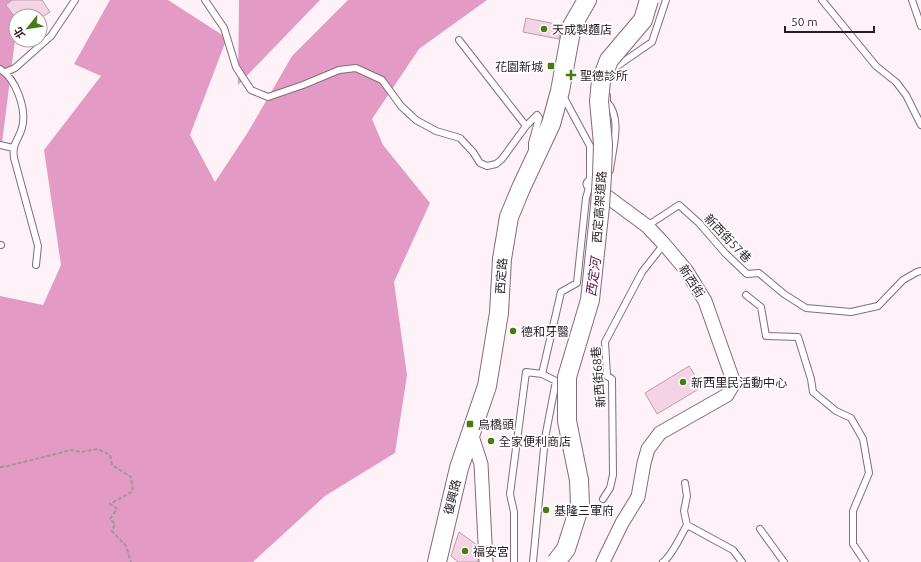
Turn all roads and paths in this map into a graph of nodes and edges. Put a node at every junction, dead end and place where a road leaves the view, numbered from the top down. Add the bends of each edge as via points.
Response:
1 (75, 0) edge
2 (205, 0) edge
3 (587, 0) edge
4 (650, 0) edge
5 (666, 0) edge
6 (822, 0) edge
7 (912, 0) edge
8 (921, 26) edge
9 (459, 40) dead end
10 (3, 70) edge
11 (560, 91) junction
12 (921, 125) edge
13 (526, 126) junction
14 (0, 145) edge
15 (13, 148) junction
16 (533, 164) junction
17 (610, 175) dead end
18 (590, 184) junction
19 (647, 226) junction
20 (664, 244) junction
21 (36, 265) dead end
22 (921, 271) edge
23 (746, 295) dead end
24 (542, 374) junction
25 (471, 433) junction
26 (0, 467) edge
27 (685, 483) dead end
28 (603, 499) dead end
29 (687, 525) junction
30 (760, 529) dead end
31 (131, 562) edge
32 (437, 562) edge
33 (486, 562) edge
34 (514, 562) edge
35 (533, 562) edge
36 (556, 562) edge
37 (603, 562) edge
38 (663, 562) edge
39 (742, 562) edge
40 (784, 562) edge
41 (865, 562) edge

1 - 10 lane via 51,36 15,68
2 - 13 lane via 224,28 236,67 251,90 268,97 339,70 356,68 382,80 401,106 416,120 436,131 460,138 480,163 487,166 502,159
3 - 11 street, 西定路 via 571,30
4 - 36 street, 西定高架道路, bridge via 643,20 609,60 601,81 599,101 602,175 590,300 567,377 567,421 580,480 580,504 566,549
5 - 17 lane via 652,42 609,72 607,102 613,108 616,136
6 - 12 lane via 876,66 906,94
7 - 8 lane
9 - 13 lane
10 - 15 lane via 21,99 24,114 22,128
11 - 16 street, 西定路 via 551,124
11 - 18 lane via 590,146
13 - 16 lane via 537,115 539,118 532,144
14 - 15 lane
15 - 21 lane via 38,246
16 - 25 street, 西定路 via 509,217 502,260 499,313 487,386
18 - 19 street, 新西街 via 609,194
18 - 24 lane via 586,198 577,284 561,292
19 - 20 street, 新西街
19 - 22 lane, 新西街57巷 via 679,205 747,274 759,273 806,308 851,312 878,306 903,280
20 - 28 lane, 新西街68巷 via 642,272 605,342 606,376 612,379 613,475 610,488
20 - 37 street, 新西街 via 686,270 705,302 734,383 727,395 660,433 648,449 638,497
23 - 41 lane via 761,307 766,336 798,337 813,392 836,411 851,418 863,439 869,473 853,511 853,544
24 - 34 lane via 526,372 510,494 514,512
24 - 35 lane via 556,382 545,438
25 - 32 street, 復興路
25 - 33 street via 481,464
26 - 31 path via 71,450 81,452 98,449 110,455 112,465 131,477 133,491 110,504 117,509 110,519 115,524 112,531 126,546
27 - 29 lane via 687,496 684,511
29 - 38 lane
29 - 39 lane via 733,550
30 - 40 lane

